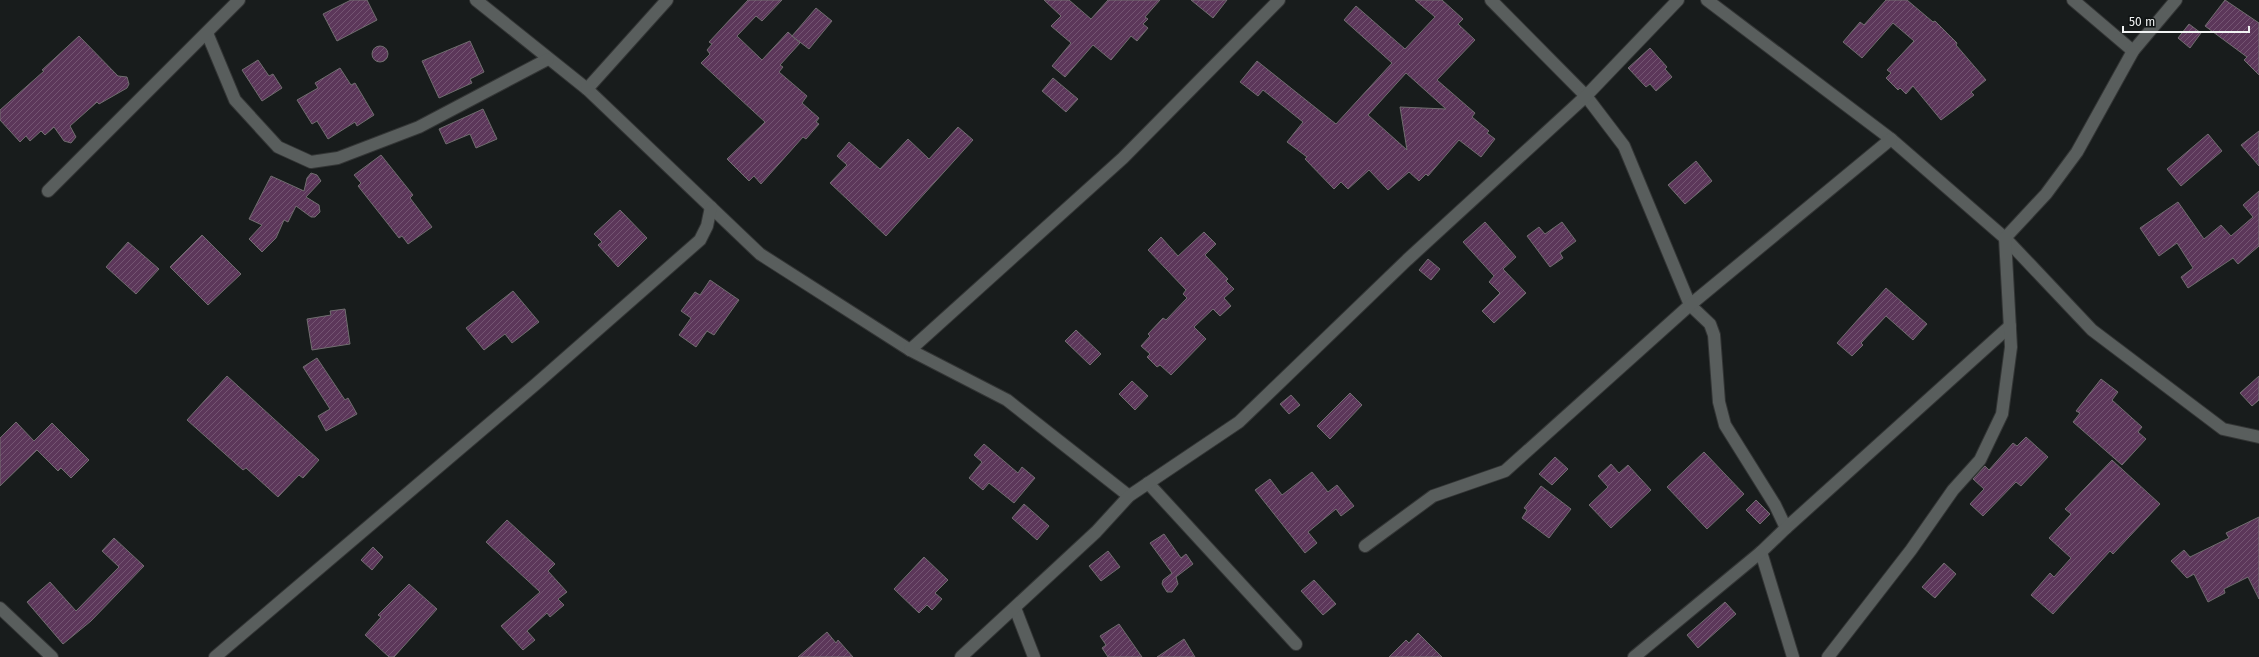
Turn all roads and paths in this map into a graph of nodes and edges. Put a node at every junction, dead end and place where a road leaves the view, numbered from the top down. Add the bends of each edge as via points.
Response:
1 (239, 0) edge
2 (476, 0) edge
3 (667, 0) edge
4 (1279, 0) edge
5 (1491, 0) edge
6 (1678, 0) edge
7 (1707, 0) edge
8 (2073, 0) edge
9 (2176, 0) edge
10 (207, 33) junction
11 (2133, 51) junction
12 (548, 59) junction
13 (587, 89) junction
14 (1586, 96) junction
15 (1891, 139) junction
16 (48, 191) dead end
17 (710, 207) junction
18 (2005, 238) junction
19 (1690, 305) junction
20 (2010, 326) junction
21 (910, 350) junction
22 (2259, 437) edge
23 (1148, 483) junction
24 (1129, 496) junction
25 (1786, 528) junction
26 (1365, 546) dead end
27 (1761, 552) junction
28 (0, 608) edge
29 (1015, 608) junction
30 (1296, 644) dead end
31 (52, 657) edge
32 (215, 657) edge
33 (961, 657) edge
34 (1034, 657) edge
35 (1634, 657) edge
36 (1793, 657) edge
37 (1828, 657) edge

1 - 10 street
2 - 12 street
3 - 13 street
4 - 21 street via 1123,158
5 - 14 street
6 - 14 street
7 - 15 street
8 - 11 street
9 - 11 street
10 - 12 street via 235,100 278,147 310,162 338,158 419,127
10 - 16 street
11 - 18 street via 2078,152 2046,194
12 - 13 street
13 - 17 street
14 - 19 street via 1624,146
14 - 23 street via 1407,260 1239,422
15 - 18 street
15 - 19 street
17 - 21 street via 760,254
17 - 32 street via 707,226 700,240 536,384
18 - 20 street
18 - 22 street via 2092,330 2223,429
19 - 25 street via 1710,324 1714,335 1719,402 1725,425 1775,505
19 - 26 street via 1505,472 1433,496
20 - 25 street
20 - 37 street via 2011,347 2002,414 1980,460 1953,490 1911,550
21 - 24 street via 1007,400
23 - 24 street
23 - 30 street
24 - 29 street via 1096,532
25 - 27 street
27 - 35 street
27 - 36 street
28 - 31 street
29 - 33 street
29 - 34 street

